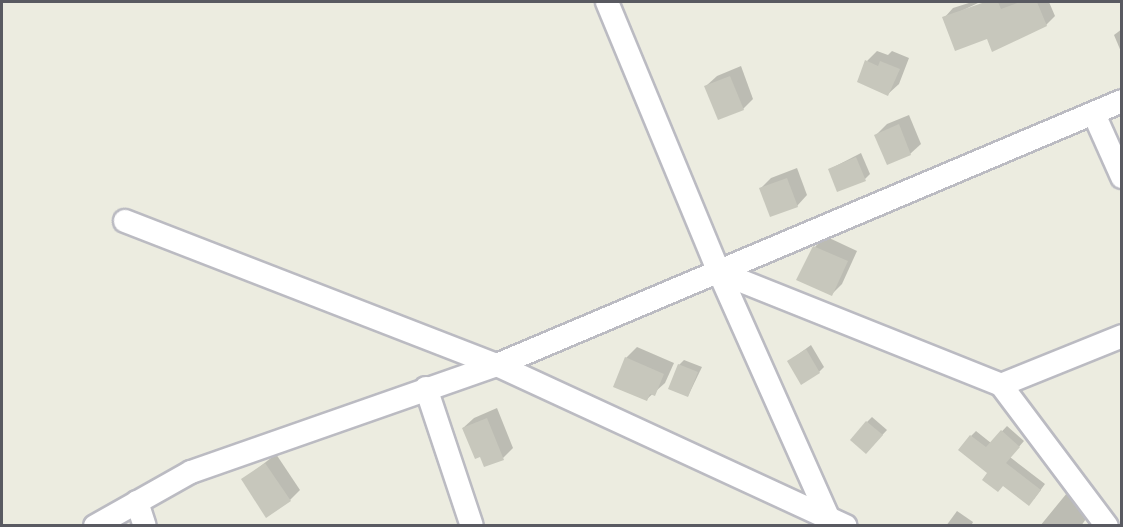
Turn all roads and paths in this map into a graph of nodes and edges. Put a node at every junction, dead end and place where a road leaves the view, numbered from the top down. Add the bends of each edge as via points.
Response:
1 (607, 2) edge
2 (1122, 101) edge
3 (1094, 114) junction
4 (1122, 177) edge
5 (125, 221) dead end
6 (718, 272) junction
7 (1122, 336) edge
8 (497, 365) junction
9 (1001, 385) junction
10 (426, 388) junction
11 (136, 502) junction
12 (836, 522) edge
13 (95, 525) edge
14 (146, 525) edge
15 (472, 525) edge
16 (1107, 525) edge

1 - 6 street
2 - 3 street
3 - 4 street
3 - 6 street
5 - 8 street
6 - 8 street
6 - 9 street
6 - 12 street
7 - 9 street
8 - 10 street
8 - 12 street
9 - 16 street
10 - 11 street via 190,472
10 - 15 street
11 - 13 street
11 - 14 street

